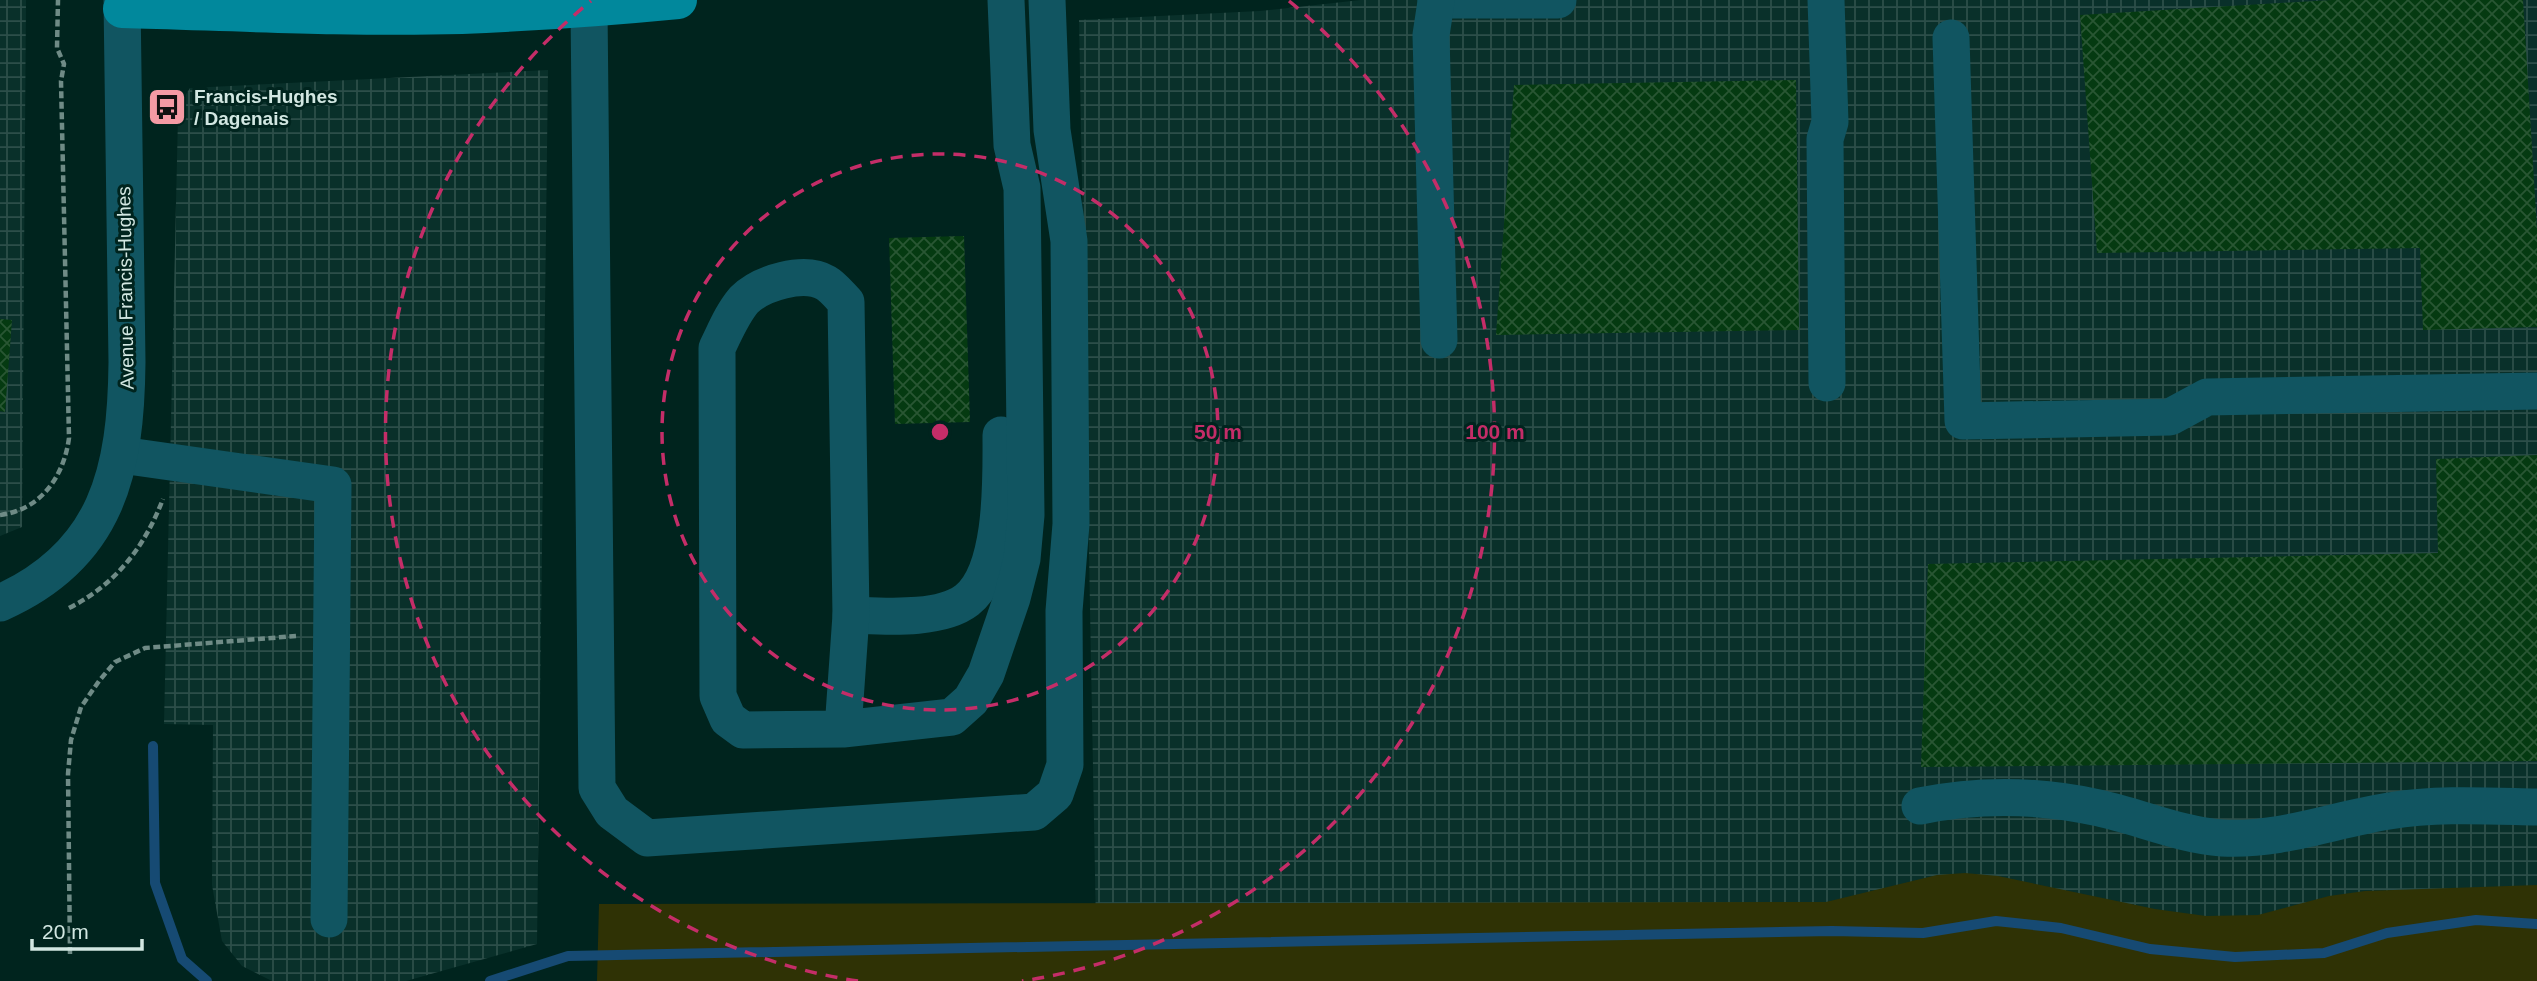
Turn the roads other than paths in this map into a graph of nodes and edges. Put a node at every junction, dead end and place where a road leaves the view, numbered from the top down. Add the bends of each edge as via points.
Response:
1 (678, 0) edge
2 (1006, 0) edge
3 (1047, 0) edge
4 (1558, 0) edge
5 (1826, 0) edge
6 (1436, 1) edge
7 (122, 5) edge
8 (589, 8) junction
9 (1951, 38) dead end
10 (1012, 145) junction
11 (1438, 340) dead end
12 (1827, 383) dead end
13 (2537, 391) edge
14 (121, 455) junction
15 (0, 603) edge
16 (851, 615) junction
17 (843, 729) junction
18 (1920, 806) dead end
19 (2537, 807) edge
20 (329, 919) dead end

1 - 8 main road
2 - 10 street
3 - 8 street via 1052,130 1070,254 1071,524 1064,611 1065,765 1055,794 1034,812 648,838 612,812 597,788
4 - 6 street
5 - 12 street via 1830,121 1825,139
6 - 11 street via 1432,35
7 - 8 main road via 414,15
7 - 14 street, Avenue Francis-Hughes via 127,401
9 - 13 street via 1963,421 2170,417 2207,397
10 - 16 street via 999,194 1001,469 995,548 982,580 967,600 940,611
10 - 17 street via 1022,188 1026,515 1012,598 986,674 971,700 952,717
14 - 15 street, Avenue Francis-Hughes via 101,510 79,545 32,587
14 - 20 street via 333,485
16 - 17 street
16 - 17 street via 846,302 825,283 804,276 777,282 746,299 717,348 718,696 729,719 743,730
18 - 19 street via 1966,798 2033,798 2098,808 2194,834 2244,838 2282,836 2424,807

